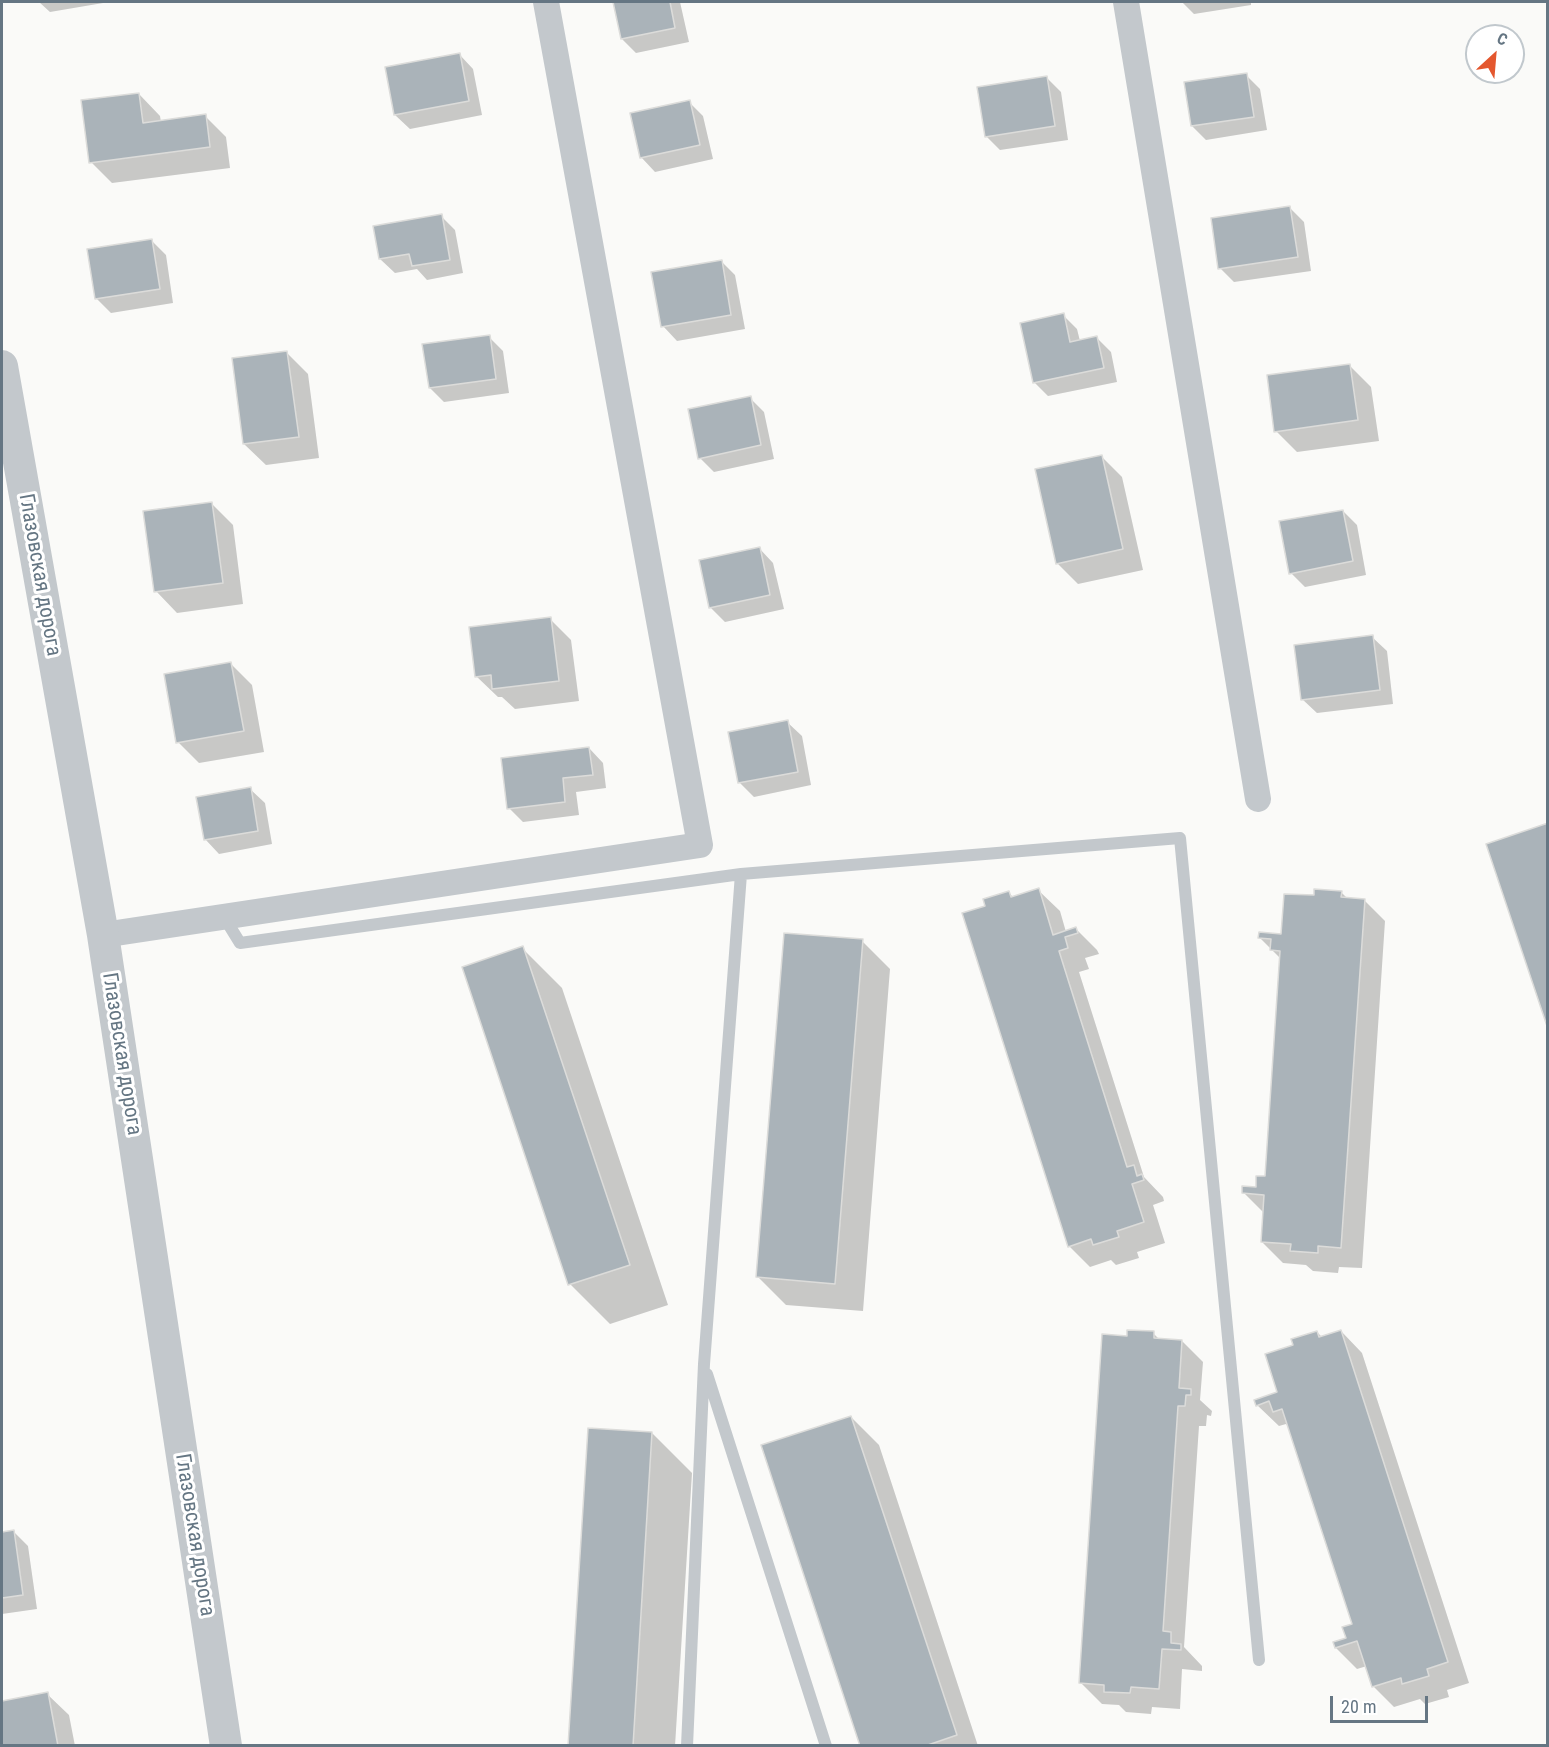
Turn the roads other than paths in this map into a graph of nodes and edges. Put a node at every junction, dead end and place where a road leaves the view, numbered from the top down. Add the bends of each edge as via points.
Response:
1 (546, 2) edge
2 (1126, 2) edge
3 (2, 366) edge
4 (1258, 799) dead end
5 (741, 874) junction
6 (224, 917) junction
7 (103, 935) junction
8 (704, 1364) junction
9 (1259, 1660) dead end
10 (226, 1746) edge
11 (687, 1746) edge
12 (826, 1746) edge

1 - 6 street via 700,846
2 - 4 street
3 - 7 street, Глазовская дорога
5 - 6 lane via 240,943
5 - 8 lane
5 - 9 lane via 1180,838
6 - 7 street
7 - 10 street, Глазовская дорога
8 - 11 lane
8 - 12 lane

